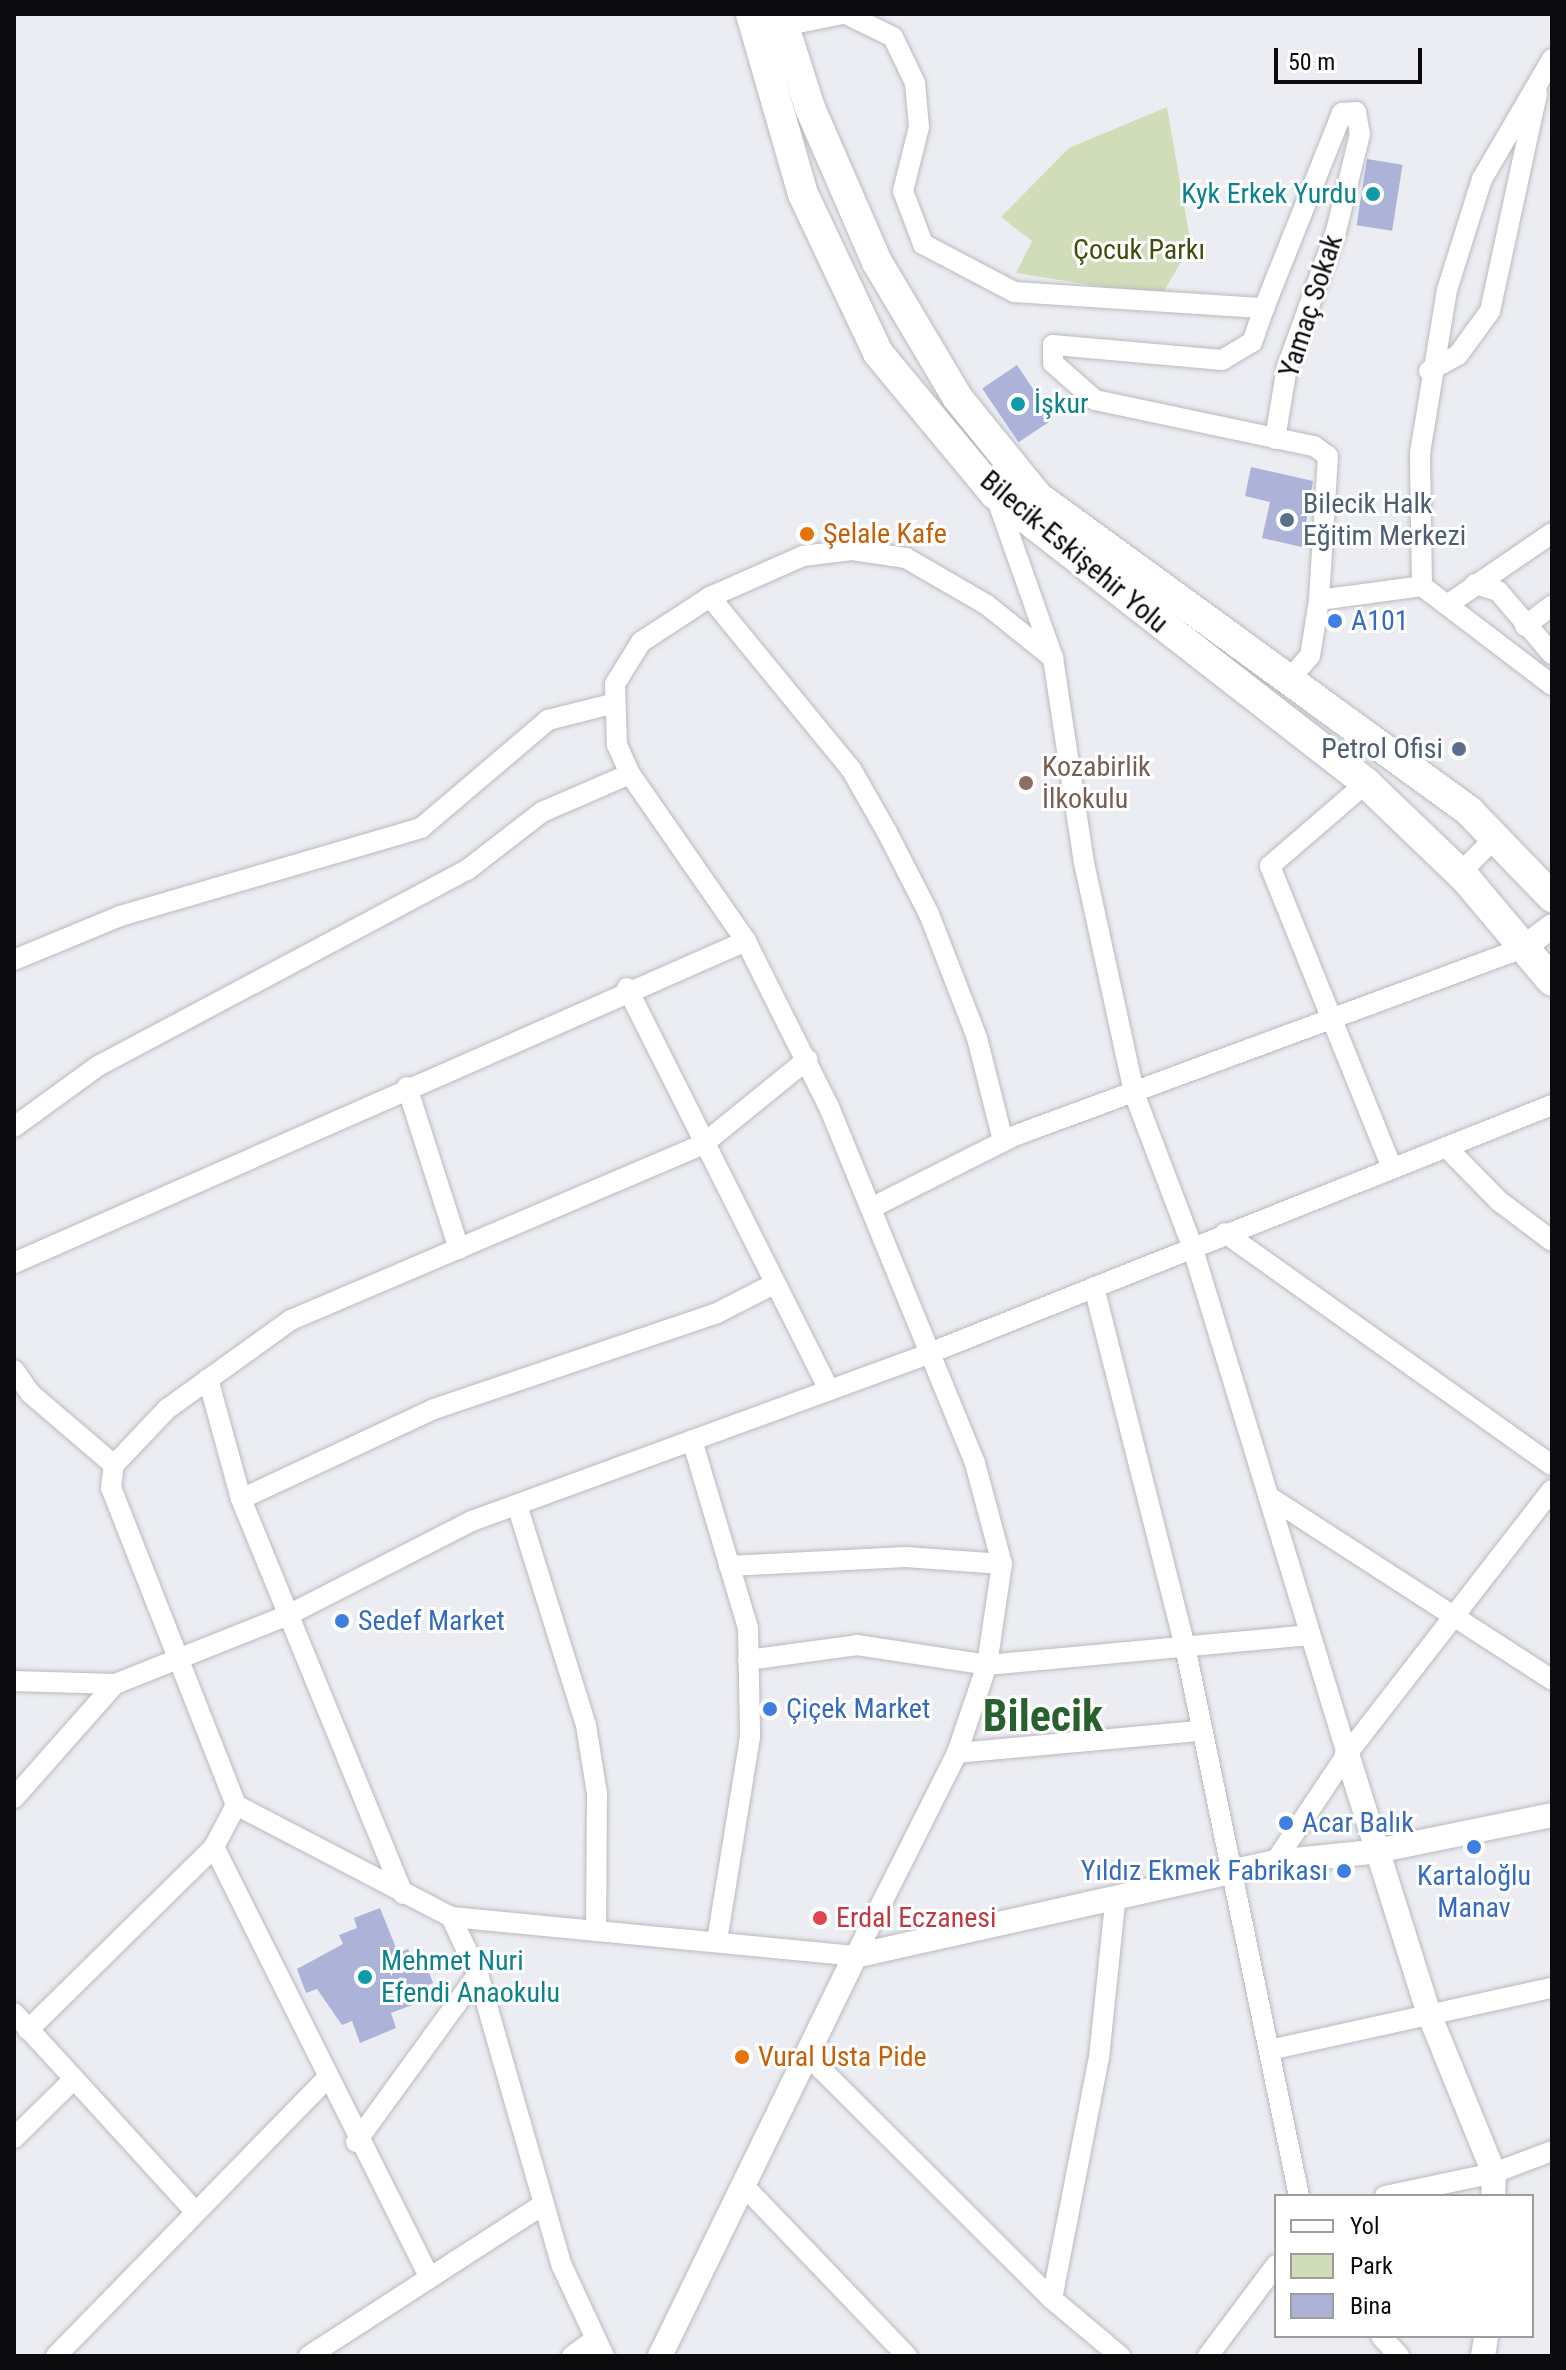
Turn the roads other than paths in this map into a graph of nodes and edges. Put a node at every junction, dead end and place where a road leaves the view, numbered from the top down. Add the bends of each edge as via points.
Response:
1 (751, 14) edge
2 (845, 14) edge
3 (782, 20) edge
4 (1547, 66) edge
5 (1264, 308) junction
6 (1429, 371) junction
7 (1275, 439) junction
8 (995, 494) junction
9 (1552, 533) edge
10 (1475, 584) junction
11 (1422, 586) junction
12 (710, 597) junction
13 (1319, 600) junction
14 (1447, 605) junction
15 (1552, 606) edge
16 (1525, 626) junction
17 (1552, 654) edge
18 (1053, 658) junction
19 (1288, 681) junction
20 (1552, 685) edge
21 (615, 703) junction
22 (630, 774) junction
23 (1366, 783) junction
24 (1495, 838) junction
25 (1460, 873) junction
26 (1552, 897) edge
27 (1552, 926) edge
28 (746, 941) junction
29 (1523, 948) junction
30 (14, 960) edge
31 (1552, 981) edge
32 (627, 988) junction
33 (1331, 1023) junction
34 (808, 1059) junction
35 (407, 1087) junction
36 (1134, 1093) junction
37 (1552, 1105) edge
38 (14, 1127) edge
39 (1003, 1141) junction
40 (702, 1145) junction
41 (1446, 1147) junction
42 (1392, 1168) junction
43 (871, 1208) junction
44 (1225, 1233) junction
45 (1552, 1241) edge
46 (1192, 1246) junction
47 (459, 1249) junction
48 (14, 1263) edge
49 (774, 1284) junction
50 (1094, 1287) junction
51 (930, 1353) junction
52 (14, 1370) edge
53 (208, 1379) junction
54 (829, 1390) junction
55 (692, 1440) junction
56 (114, 1465) junction
57 (1552, 1465) edge
58 (1552, 1490) edge
59 (1271, 1498) junction
60 (241, 1499) junction
61 (517, 1505) junction
62 (1002, 1564) junction
63 (729, 1566) junction
64 (288, 1615) junction
65 (1458, 1616) junction
66 (1310, 1635) junction
67 (1185, 1646) junction
68 (180, 1656) junction
69 (748, 1660) junction
70 (987, 1665) junction
71 (1552, 1680) edge
72 (14, 1681) edge
73 (115, 1684) junction
74 (1199, 1731) junction
75 (957, 1753) junction
76 (1347, 1754) junction
77 (14, 1798) edge
78 (236, 1805) junction
79 (1552, 1815) edge
80 (214, 1847) junction
81 (1372, 1852) junction
82 (1275, 1862) junction
83 (1231, 1873) junction
84 (403, 1894) junction
85 (1115, 1902) junction
86 (451, 1917) junction
87 (596, 1931) junction
88 (717, 1941) junction
89 (855, 1956) junction
90 (478, 1974) junction
91 (1552, 1988) edge
92 (14, 2013) edge
93 (1429, 2014) junction
94 (28, 2030) junction
95 (1269, 2050) junction
96 (807, 2055) junction
97 (325, 2080) junction
98 (72, 2081) junction
99 (14, 2138) edge
100 (356, 2142) junction
101 (1552, 2151) edge
102 (1494, 2184) edge
103 (743, 2185) junction
104 (1299, 2194) edge
105 (1403, 2194) edge
106 (542, 2205) junction
107 (196, 2212) junction
108 (1274, 2268) edge
109 (429, 2276) junction
110 (1052, 2299) junction
111 (1383, 2338) edge
112 (599, 2348) edge
113 (56, 2356) edge
114 (309, 2356) edge
115 (572, 2356) edge
116 (660, 2356) edge
117 (907, 2356) edge
118 (1120, 2356) edge
119 (1208, 2356) edge
120 (1399, 2356) edge

1 - 8 main road, Bilecik-Eskişehir Yolu via 803,194 837,274 878,353
2 - 3 street
2 - 5 street via 893,37 915,83 919,127 903,191 923,244 1014,292
3 - 19 main road, Bilecik-Eskişehir Yolu via 810,108 877,262 957,397 1038,497
4 - 6 street via 1482,179
4 - 6 street via 1490,311 1458,355
5 - 7 street via 1252,342 1222,360 1053,345 1053,363 1095,400
5 - 7 street, Yamaç Sokak via 1342,113 1356,112 1360,134 1336,231 1287,367
6 - 11 street via 1420,453
7 - 13 street via 1328,456
8 - 18 street
8 - 23 main road, Bilecik-Eskişehir Yolu
9 - 10 street
10 - 14 street
10 - 16 street via 1498,591
11 - 13 street
11 - 14 street
12 - 18 street via 803,556 852,550 906,558 987,605
12 - 21 street via 641,642 615,684
12 - 39 street via 851,769 887,832 929,914 977,1038
13 - 19 street via 1310,656
14 - 20 street
15 - 16 street
16 - 17 street
18 - 36 street via 1084,863
19 - 24 main road, Bilecik-Eskişehir Yolu
21 - 22 street via 617,745
21 - 30 street via 548,720 421,828 120,916
22 - 28 street
22 - 38 street via 542,812 455,877 98,1066
23 - 25 main road, Bilecik-Eskişehir Yolu
23 - 33 street via 1270,866
24 - 25 street
24 - 26 main road, Bilecik-Eskişehir Yolu
25 - 29 main road, Bilecik-Eskişehir Yolu
27 - 29 street
28 - 32 street
28 - 34 street
29 - 31 main road, Bilecik-Eskişehir Yolu
29 - 33 street
32 - 35 street
32 - 40 street
33 - 36 street
33 - 42 street
34 - 40 street
34 - 43 street
35 - 47 street
35 - 48 street
36 - 39 street
36 - 46 street
37 - 41 street
39 - 43 street
40 - 47 street
40 - 49 street
41 - 42 street
41 - 45 street
42 - 44 street
43 - 51 street
44 - 46 street
44 - 57 street
46 - 50 street
46 - 59 street via 1250,1453
47 - 53 street via 291,1320
49 - 54 street
49 - 60 street via 715,1314 434,1409
50 - 51 street
50 - 67 street
51 - 54 street
51 - 62 street via 975,1463
52 - 56 street via 31,1394
53 - 56 street via 167,1409
53 - 60 street
54 - 55 street
55 - 61 street
55 - 63 street
56 - 68 street via 111,1488
58 - 65 street
59 - 65 street
59 - 66 street
60 - 64 street
61 - 64 street
61 - 87 street via 586,1725 597,1794
62 - 63 street via 906,1557
62 - 70 street
63 - 69 street via 748,1628
64 - 68 street
64 - 84 street
65 - 71 street
65 - 76 street
66 - 67 street
66 - 76 street
67 - 70 street
67 - 74 street
68 - 73 street
68 - 78 street
69 - 70 street via 857,1645
69 - 88 street via 750,1737
70 - 75 street
72 - 73 street
73 - 77 street
74 - 75 street
74 - 83 street
75 - 89 street
76 - 81 street
76 - 82 street
78 - 80 street
78 - 84 street
79 - 81 street
80 - 94 street
80 - 97 street
81 - 82 street
81 - 93 street
82 - 83 street
83 - 85 street
83 - 95 street
84 - 86 street
85 - 89 street
85 - 110 street via 1099,2058
86 - 87 street
86 - 90 street
87 - 88 street
88 - 89 street
89 - 96 street
90 - 100 street
90 - 106 street
91 - 93 street
92 - 94 street
93 - 95 street
93 - 102 street
94 - 98 street
95 - 104 street
96 - 103 street
96 - 110 street
97 - 100 street
97 - 107 street
98 - 99 street
98 - 107 street
100 - 109 street
101 - 102 street
102 - 105 street
103 - 116 street
103 - 117 street
106 - 109 street
106 - 112 street
107 - 113 street
108 - 119 street
109 - 114 street
110 - 118 street
111 - 120 street
112 - 115 street

